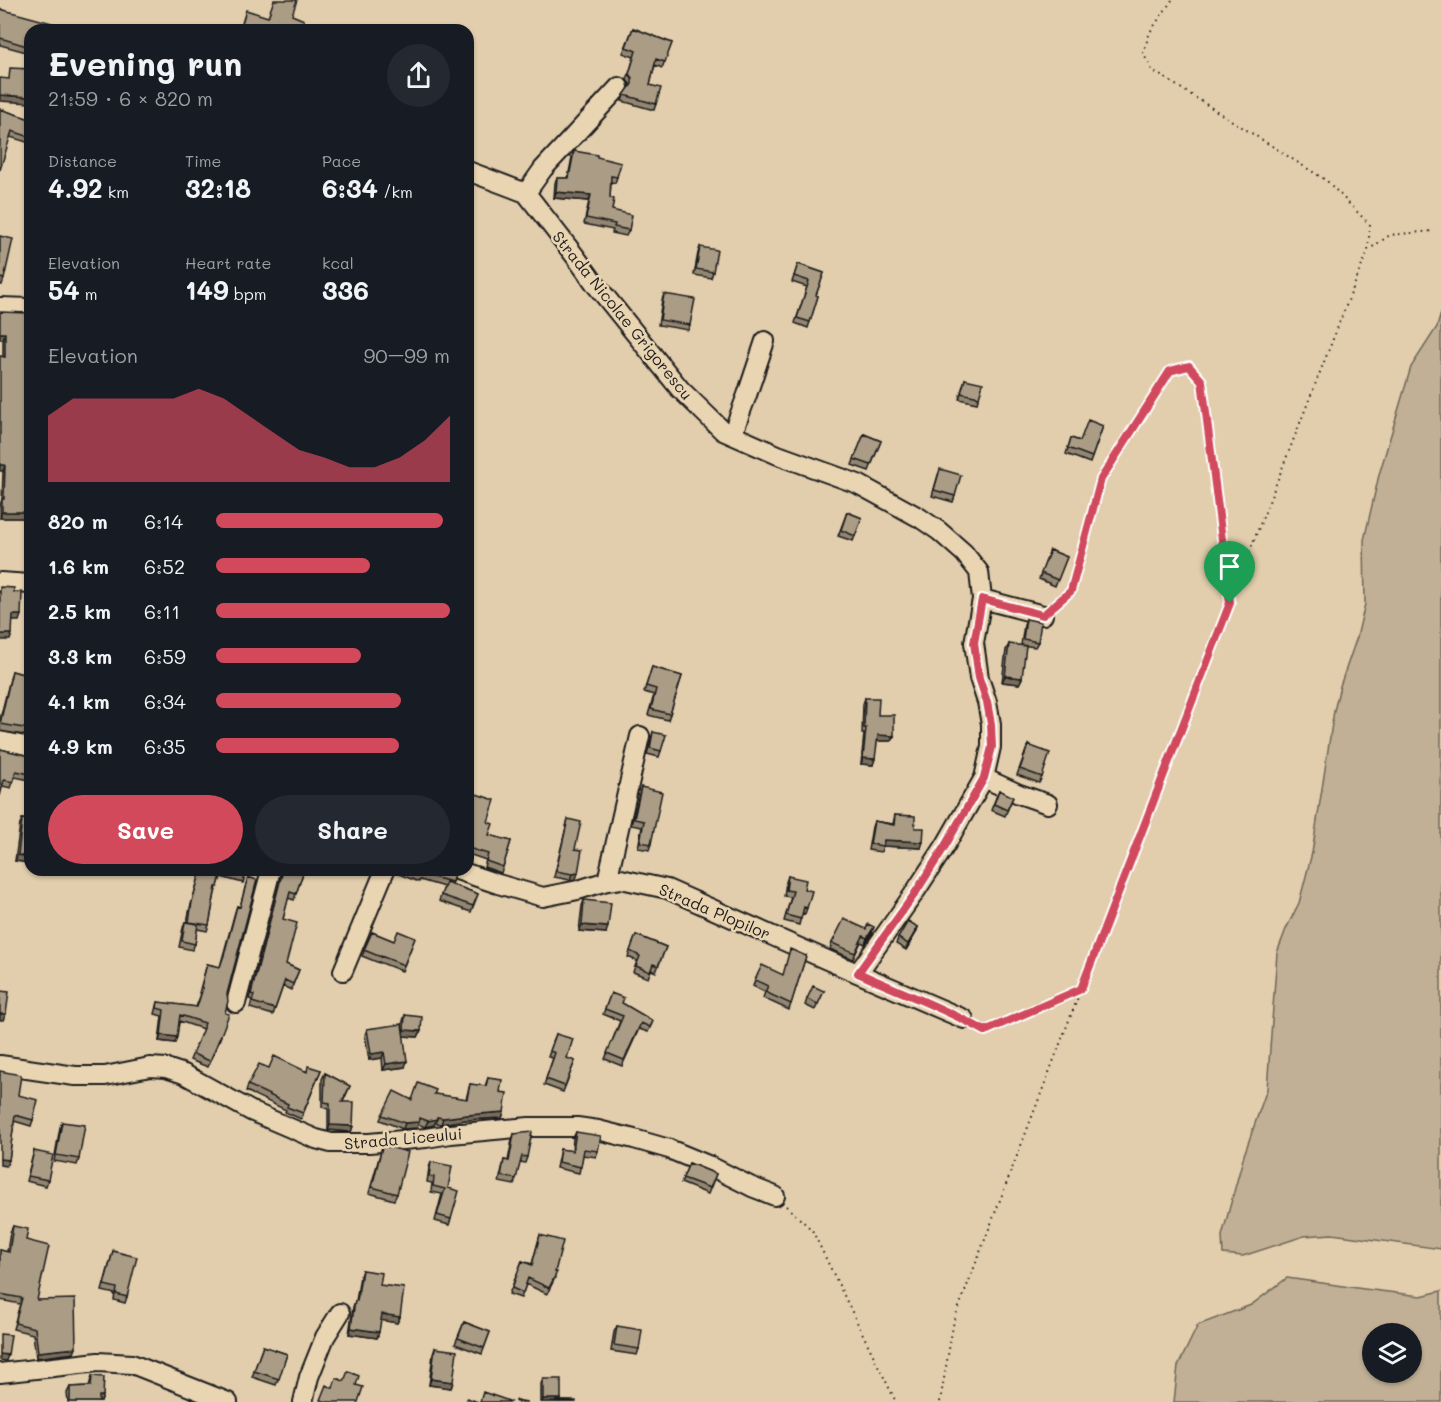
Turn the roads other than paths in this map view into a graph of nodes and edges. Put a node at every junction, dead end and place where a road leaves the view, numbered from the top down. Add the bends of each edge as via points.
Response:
1 (619, 87) dead end
2 (474, 173) edge
3 (526, 193) junction
4 (0, 307) edge
5 (24, 308) edge
6 (765, 341) dead end
7 (732, 435) junction
8 (0, 582) edge
9 (24, 584) edge
10 (982, 599) junction
11 (1043, 615) road end
12 (640, 736) dead end
13 (0, 741) edge
14 (24, 746) edge
15 (984, 778) junction
16 (1048, 804) dead end
17 (269, 876) edge
18 (383, 876) edge
19 (474, 876) edge
20 (607, 881) junction
21 (343, 971) dead end
22 (858, 973) junction
23 (236, 1003) dead end
24 (964, 1019) road end
25 (0, 1065) edge
26 (775, 1196) road end
27 (340, 1313) dead end
28 (0, 1373) edge
29 (228, 1402) edge
30 (303, 1402) edge

1 - 3 street via 543,169
2 - 3 street
3 - 7 street, Strada Nicolae Grigorescu via 680,389
4 - 5 street
6 - 7 street
7 - 10 street, Strada Nicolae Grigorescu via 858,484 920,518 964,553 979,572
8 - 9 street
10 - 11 street
10 - 15 street, Strada Nicolae Grigorescu via 974,643 991,724 992,747
12 - 20 street
13 - 14 street
15 - 16 street
15 - 22 street, Strada Nicolae Grigorescu via 914,895
17 - 23 street
18 - 21 street
19 - 20 street, Strada Plopilor via 543,897
20 - 22 street, Strada Plopilor via 621,879 667,889
22 - 24 street, Strada Plopilor
25 - 26 street, Strada Liceului via 75,1076 166,1068 252,1112 331,1143 369,1143 529,1127 598,1130 669,1149
27 - 30 street via 325,1337
28 - 29 street via 98,1362 132,1364

